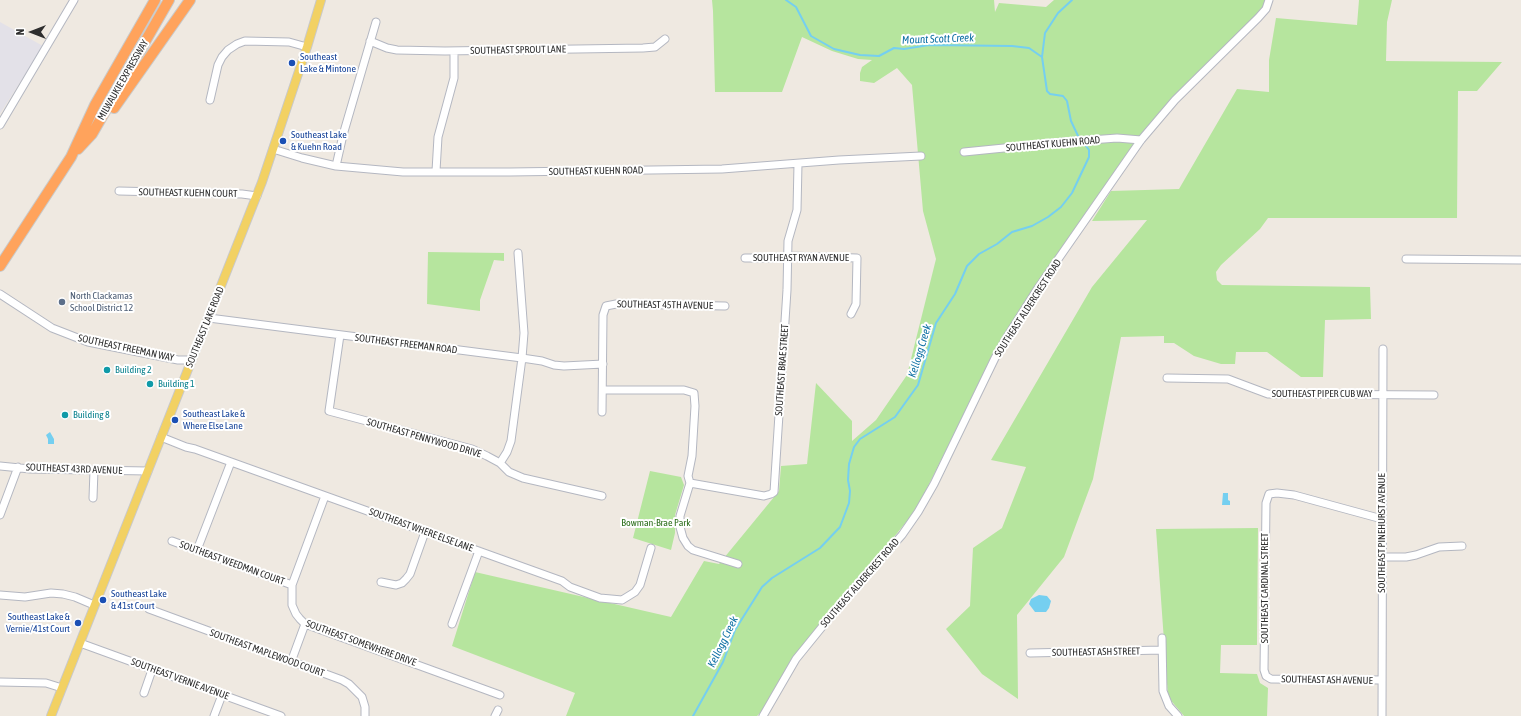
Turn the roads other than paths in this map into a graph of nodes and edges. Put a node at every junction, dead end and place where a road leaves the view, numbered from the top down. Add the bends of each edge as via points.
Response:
1 (74, 0) edge
2 (155, 0) edge
3 (169, 0) edge
4 (190, 0) edge
5 (321, 0) edge
6 (1269, 0) edge
7 (376, 22) dead end
8 (665, 39) dead end
9 (370, 41) junction
10 (307, 47) junction
11 (454, 51) junction
12 (210, 100) dead end
13 (0, 125) edge
14 (92, 134) junction
15 (1142, 140) junction
16 (273, 149) junction
17 (964, 152) dead end
18 (71, 156) junction
19 (920, 156) dead end
20 (798, 164) junction
21 (336, 166) junction
22 (436, 171) junction
23 (119, 191) dead end
24 (257, 196) junction
25 (518, 253) dead end
26 (788, 256) junction
27 (745, 258) dead end
28 (1406, 259) dead end
29 (1521, 260) edge
30 (0, 266) edge
31 (0, 294) edge
32 (725, 306) dead end
33 (851, 314) dead end
34 (209, 318) junction
35 (340, 335) junction
36 (1383, 349) dead end
37 (522, 358) junction
38 (192, 360) junction
39 (603, 364) junction
40 (1167, 378) dead end
41 (603, 390) junction
42 (1383, 395) junction
43 (1434, 395) dead end
44 (602, 412) dead end
45 (161, 437) junction
46 (231, 462) junction
47 (500, 463) junction
48 (0, 466) edge
49 (18, 467) junction
50 (94, 470) junction
51 (148, 471) junction
52 (690, 483) junction
53 (325, 496) junction
54 (602, 496) dead end
55 (93, 498) dead end
56 (0, 515) edge
57 (1382, 519) junction
58 (425, 532) junction
59 (172, 541) dead end
60 (1462, 546) dead end
61 (651, 548) dead end
62 (197, 550) junction
63 (479, 551) junction
64 (1382, 557) junction
65 (738, 564) dead end
66 (381, 582) dead end
67 (292, 585) junction
68 (0, 595) edge
69 (94, 605) junction
70 (149, 610) dead end
71 (305, 624) junction
72 (452, 624) dead end
73 (1162, 638) dead end
74 (80, 642) junction
75 (1162, 650) junction
76 (1030, 653) dead end
77 (290, 662) junction
78 (152, 670) junction
79 (1271, 679) joint
80 (1382, 680) junction
81 (0, 682) edge
82 (62, 688) junction
83 (144, 693) dead end
84 (500, 694) dead end
85 (222, 695) junction
86 (51, 716) edge
87 (214, 716) edge
88 (281, 716) edge
89 (365, 716) edge
90 (763, 716) edge
91 (1178, 716) edge
92 (1382, 716) edge

1 - 13 street
2 - 18 highway, MILWAUKIE EXPRESSWAY via 95,105
3 - 14 highway, MILWAUKIE EXPRESSWAY
4 - 14 highway via 117,104
5 - 10 main road, SOUTHEAST LAKE ROAD
6 - 15 street, SOUTHEAST ALDERCREST ROAD via 1266,9 1258,18 1175,100
7 - 9 street
8 - 11 street, SOUTHEAST SPROUT LANE via 655,46 643,48
9 - 11 street, SOUTHEAST SPROUT LANE via 397,50
9 - 21 street
10 - 12 street via 289,42 245,41 237,44 222,57
10 - 16 main road, SOUTHEAST LAKE ROAD
11 - 22 street via 454,78 438,137
14 - 18 highway, MILWAUKIE EXPRESSWAY
15 - 17 street, SOUTHEAST KUEHN ROAD via 1092,140
15 - 90 street, SOUTHEAST ALDERCREST ROAD via 1038,288 1007,337 918,512 902,535 796,659
16 - 21 street, SOUTHEAST KUEHN ROAD
16 - 24 main road, SOUTHEAST LAKE ROAD
18 - 30 highway, MILWAUKIE EXPRESSWAY
19 - 20 street, SOUTHEAST KUEHN ROAD
20 - 22 street, SOUTHEAST KUEHN ROAD via 722,169
20 - 26 street, SOUTHEAST BRAE STREET via 797,210 789,236
21 - 22 street, SOUTHEAST KUEHN ROAD via 403,172
23 - 24 street, SOUTHEAST KUEHN COURT
24 - 34 main road, SOUTHEAST LAKE ROAD
25 - 37 street via 524,333
26 - 27 street, SOUTHEAST RYAN AVENUE
26 - 33 street, SOUTHEAST RYAN AVENUE via 857,258 856,304
26 - 52 street, SOUTHEAST BRAE STREET via 788,290 774,492 764,496
28 - 29 street
31 - 38 street, SOUTHEAST FREEMAN WAY via 52,328 88,342 178,360
32 - 39 street, SOUTHEAST 45TH AVENUE via 606,306 603,315
34 - 35 street, SOUTHEAST FREEMAN ROAD
34 - 38 main road, SOUTHEAST LAKE ROAD
35 - 37 street, SOUTHEAST FREEMAN ROAD
35 - 47 street, SOUTHEAST PENNYWOOD DRIVE via 329,411 472,449
36 - 42 street, SOUTHEAST PINEHURST AVENUE
37 - 39 street, SOUTHEAST FREEMAN ROAD via 564,366
37 - 47 street via 511,441
38 - 45 main road, SOUTHEAST LAKE ROAD
39 - 41 street
40 - 42 street, SOUTHEAST PIPER CUB WAY via 1228,380 1268,394
41 - 44 street
41 - 52 street via 684,390 694,393 692,456 688,476
42 - 43 street, SOUTHEAST PIPER CUB WAY
42 - 57 street, SOUTHEAST PINEHURST AVENUE
45 - 46 street, SOUTHEAST WHERE ELSE LANE
45 - 51 main road, SOUTHEAST LAKE ROAD
46 - 53 street, SOUTHEAST WHERE ELSE LANE
46 - 62 street
47 - 54 street via 509,472 523,478
48 - 49 street, SOUTHEAST 43RD AVENUE
49 - 50 street, SOUTHEAST 43RD AVENUE
49 - 56 street
50 - 51 street, SOUTHEAST 43RD AVENUE
50 - 55 street
51 - 69 main road, SOUTHEAST LAKE ROAD
52 - 65 street via 680,516 683,538 692,550
53 - 58 street, SOUTHEAST WHERE ELSE LANE
53 - 67 street, SOUTHEAST SOMEWHERE DRIVE
57 - 64 street, SOUTHEAST PINEHURST AVENUE
57 - 79 street, SOUTHEAST CARDINAL STREET via 1294,495 1269,494 1266,503 1264,670 1266,676
58 - 63 street, SOUTHEAST WHERE ELSE LANE
58 - 66 street via 406,579 396,585
59 - 62 street, SOUTHEAST WEEDMAN COURT
60 - 64 street via 1439,547 1406,557
61 - 63 street, SOUTHEAST WHERE ELSE LANE via 640,585 635,592 622,600 600,598 570,587 562,581
62 - 67 street, SOUTHEAST WEEDMAN COURT
63 - 72 street
64 - 80 street, SOUTHEAST PINEHURST AVENUE
67 - 71 street, SOUTHEAST SOMEWHERE DRIVE via 292,605
68 - 69 street via 25,597 64,594
69 - 74 main road, SOUTHEAST LAKE ROAD
70 - 77 street, SOUTHEAST MAPLEWOOD COURT
71 - 77 street
71 - 84 street, SOUTHEAST SOMEWHERE DRIVE
73 - 75 street
74 - 78 street, SOUTHEAST VERNIE AVENUE
74 - 82 main road, SOUTHEAST LAKE ROAD
75 - 76 street, SOUTHEAST ASH STREET
75 - 91 street via 1163,691 1169,706
77 - 89 street, SOUTHEAST MAPLEWOOD COURT via 349,684 362,697
78 - 83 street
78 - 85 street, SOUTHEAST VERNIE AVENUE
79 - 80 street, SOUTHEAST ASH AVENUE
80 - 92 street, SOUTHEAST PINEHURST AVENUE
81 - 82 street via 46,683
82 - 86 main road, SOUTHEAST LAKE ROAD
85 - 87 street
85 - 88 street, SOUTHEAST VERNIE AVENUE

